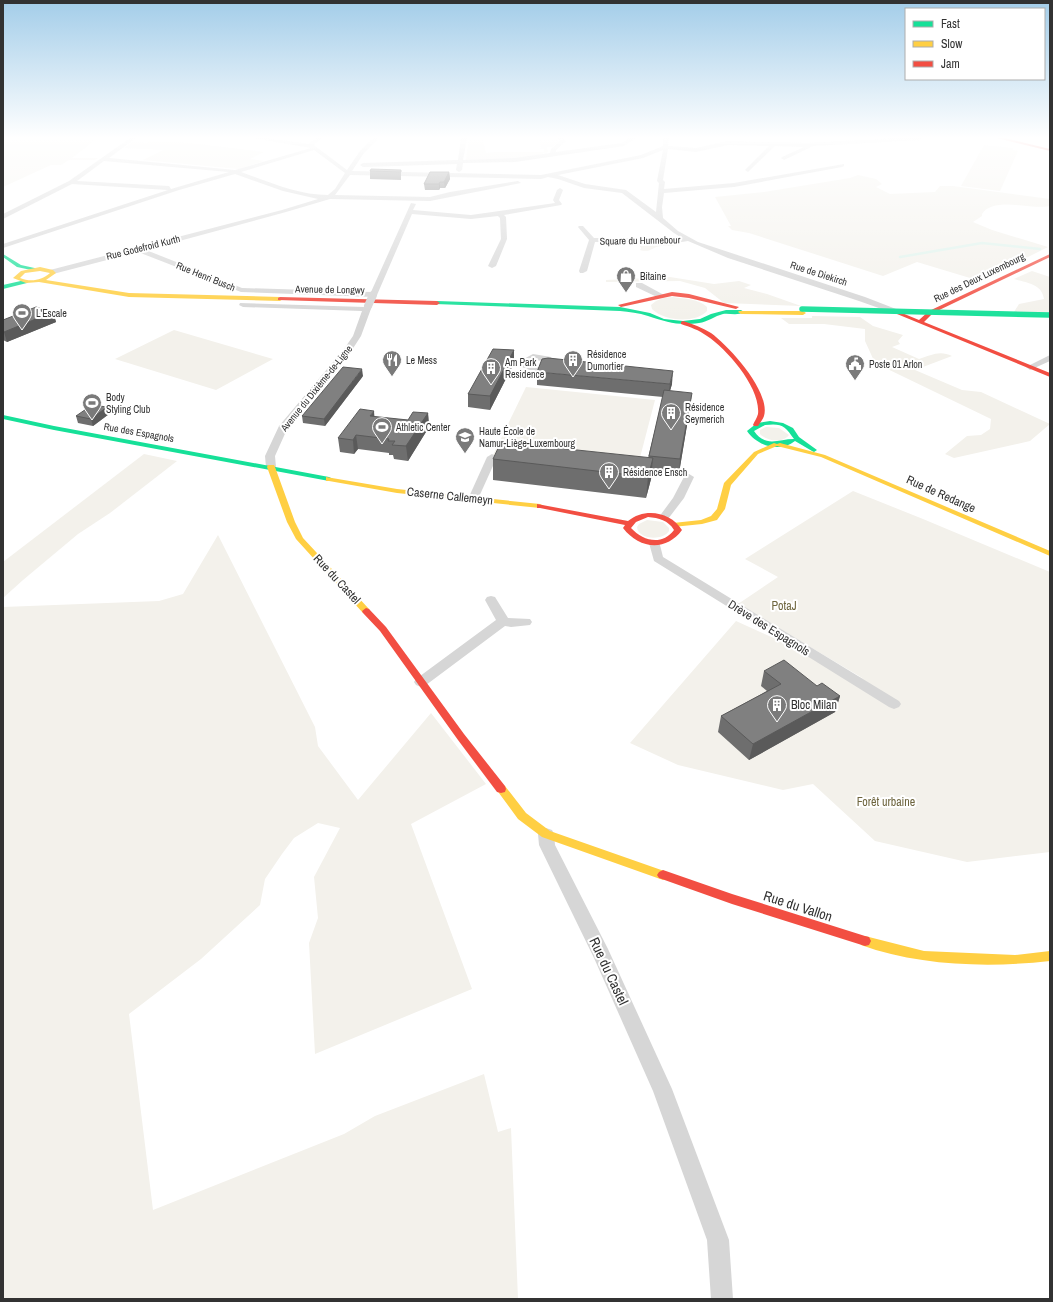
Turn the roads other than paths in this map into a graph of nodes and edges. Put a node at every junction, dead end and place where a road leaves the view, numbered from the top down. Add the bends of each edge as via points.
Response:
1 (38, 199) edge
2 (147, 199) edge
3 (324, 199) edge
4 (405, 199) edge
5 (415, 199) junction
6 (420, 199) edge
7 (556, 199) edge
8 (635, 199) edge
9 (660, 199) edge
10 (646, 207) junction
11 (659, 207) junction
12 (409, 212) junction
13 (499, 214) junction
14 (3, 217) edge
15 (660, 218) junction
16 (576, 225) dead end
17 (688, 239) junction
18 (592, 240) junction
19 (3, 246) edge
20 (138, 249) junction
21 (3, 255) edge
22 (1050, 255) edge
23 (3, 261) edge
24 (492, 266) dead end
25 (36, 269) junction
26 (583, 270) dead end
27 (50, 272) junction
28 (18, 276) junction
29 (38, 281) junction
30 (25, 282) junction
31 (639, 285) dead end
32 (3, 286) edge
33 (373, 294) junction
34 (660, 295) junction
35 (174, 296) junction
36 (646, 301) junction
37 (711, 302) junction
38 (486, 304) junction
39 (243, 305) dead end
40 (368, 308) junction
41 (803, 311) junction
42 (931, 312) junction
43 (648, 314) junction
44 (900, 314) junction
45 (1050, 315) edge
46 (711, 316) junction
47 (1050, 319) edge
48 (920, 322) junction
49 (683, 323) junction
50 (710, 335) junction
51 (1050, 358) edge
52 (1030, 366) junction
53 (1050, 375) edge
54 (760, 404) junction
55 (3, 417) edge
56 (756, 425) junction
57 (783, 425) junction
58 (795, 436) junction
59 (755, 439) junction
60 (777, 444) junction
61 (756, 453) junction
62 (823, 456) junction
63 (492, 457) edge
64 (271, 467) junction
65 (689, 477) dead end
66 (473, 499) junction
67 (664, 517) junction
68 (629, 523) junction
69 (676, 525) junction
70 (655, 543) junction
71 (1050, 554) edge
72 (491, 600) dead end
73 (503, 621) junction
74 (526, 622) dead end
75 (421, 682) junction
76 (894, 704) dead end
77 (546, 834) junction
78 (1050, 956) edge
79 (722, 1299) edge

1 - 14 street
2 - 19 street
3 - 20 street, Rue Godefroid Kurth
4 - 5 street
5 - 6 street
5 - 12 street, Avenue du Dixième-de-Ligne
7 - 13 street via 559,204
8 - 10 street, Rue de Diekirch
9 - 11 street
10 - 11 street
10 - 15 street, Rue de Diekirch
11 - 15 street
12 - 13 street via 471,217
12 - 33 street, Avenue du Dixième-de-Ligne
13 - 24 street via 503,217 504,239
15 - 17 street, Rue de Diekirch
16 - 18 street, Square du Hunnebour
17 - 18 street, Square du Hunnebour
17 - 44 street, Rue de Diekirch
18 - 26 street, Square du Hunnebour
20 - 27 street, Rue Godefroid Kurth
20 - 33 street, Rue Henri Busch via 241,290
21 - 25 main road via 19,266
22 - 42 main road, Rue des Deux Luxembourg
23 - 28 main road via 16,270
25 - 27 main road, Avenue de Longwy
25 - 28 main road
27 - 29 main road
27 - 35 main road, Avenue de Longwy via 102,286
28 - 30 main road
28 - 32 main road
29 - 30 main road
29 - 35 main road, Avenue de Longwy via 129,295
30 - 32 main road
31 - 34 street
33 - 40 street, Avenue du Dixième-de-Ligne, bridge
34 - 36 main road
34 - 37 main road via 694,296
35 - 38 main road, Avenue de Longwy
36 - 38 main road via 622,305
36 - 43 main road via 643,305
37 - 41 main road via 735,307
37 - 46 main road via 715,311
38 - 43 main road via 620,309
39 - 40 street, Rue Henri Busch
40 - 64 street, Avenue du Dixième-de-Ligne via 357,336 347,351 281,431 270,456
41 - 45 main road, bridge
41 - 46 main road via 736,312
41 - 47 main road
42 - 44 main road
42 - 48 main road, Rue des Deux Luxembourg
43 - 49 main road via 663,320
44 - 48 main road, Rue de Diekirch
46 - 49 main road
46 - 50 main road via 706,327
48 - 52 main road, Rue de Diekirch
49 - 50 main road
50 - 54 main road via 748,375
51 - 52 street
52 - 53 main road, Rue de Diekirch
54 - 56 main road via 762,417
54 - 57 main road via 771,417
55 - 64 main road, Rue des Espagnols
56 - 57 main road
56 - 59 main road via 750,431
57 - 58 main road, Rue de Redange
58 - 60 main road via 790,442
58 - 62 main road, Rue de Redange
59 - 60 main road, Rue de Redange
59 - 61 main road
60 - 61 main road
60 - 62 main road, Rue de Redange
61 - 69 main road via 723,491 722,507 718,516 709,520
62 - 71 main road, Rue de Redange
63 - 66 street
64 - 66 main road, Caserne Callemeyn via 397,491
64 - 75 main road, Rue du Castel via 300,539 383,629
65 - 67 street via 675,505
66 - 68 main road, Caserne Callemeyn via 550,507
67 - 68 main road via 640,516
67 - 69 main road
68 - 70 main road via 627,528 636,539
69 - 70 main road via 676,535 664,542
70 - 76 street, Drève des Espagnols via 658,558
72 - 73 street
73 - 74 street
73 - 75 street
75 - 77 main road, Rue du Castel via 522,816
77 - 78 main road, Rue du Vallon via 851,938 924,956 1016,960
77 - 79 street, Rue du Castel via 547,845 602,955 662,1089 718,1240

